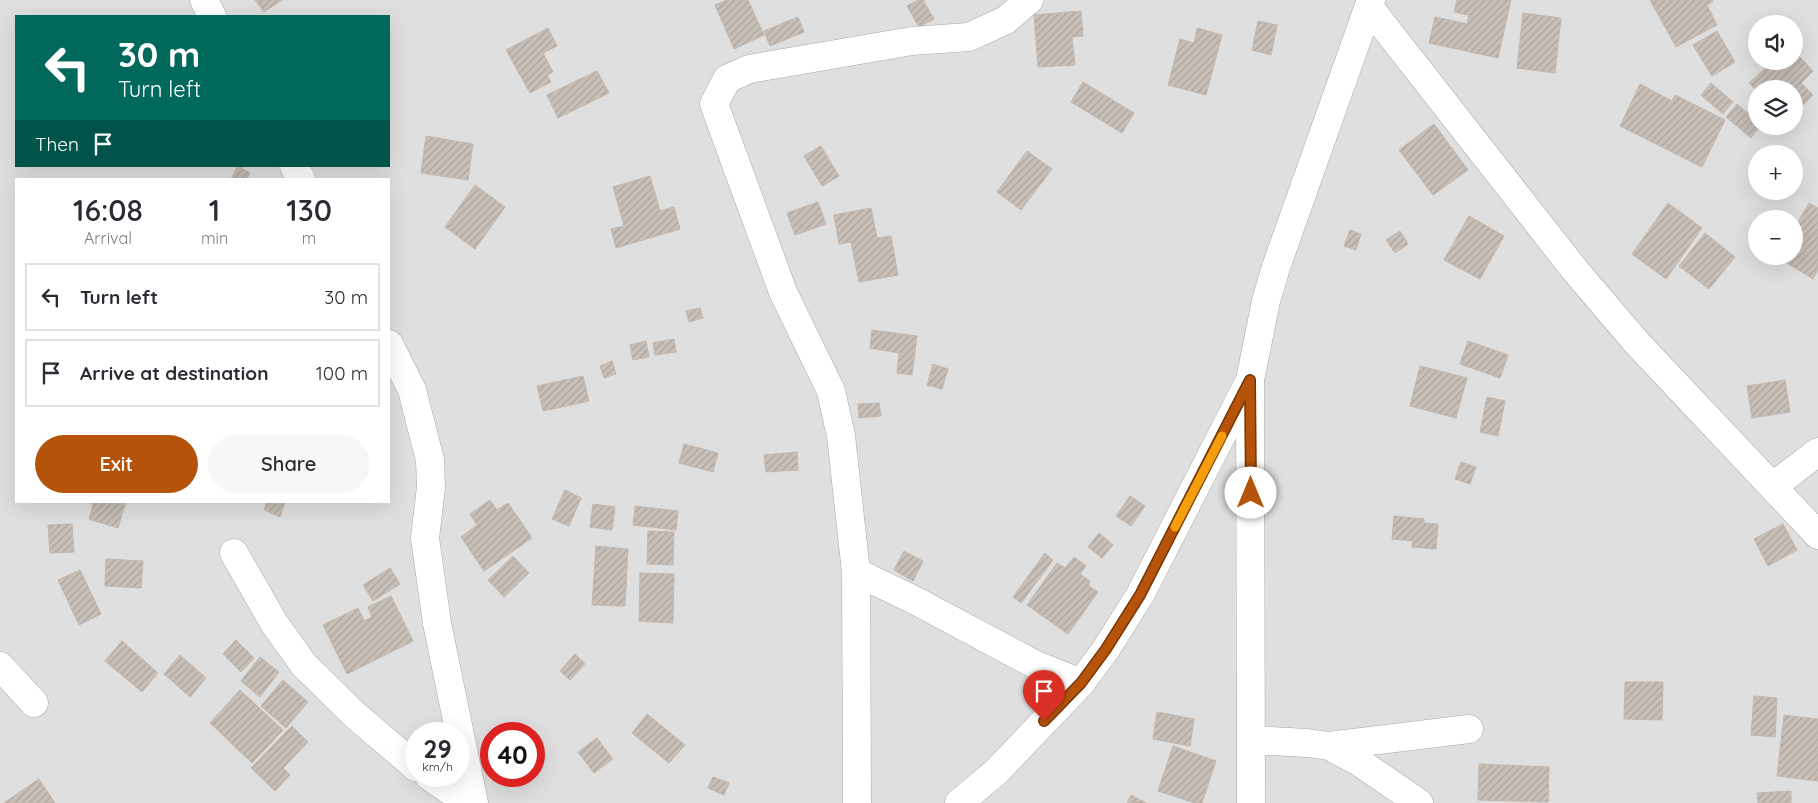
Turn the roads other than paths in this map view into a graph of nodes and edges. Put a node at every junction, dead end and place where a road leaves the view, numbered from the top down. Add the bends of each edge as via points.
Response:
1 (204, 0) edge
2 (1028, 0) edge
3 (1370, 4) edge
4 (212, 15) edge
5 (390, 346) edge
6 (1250, 380) junction
7 (1818, 452) edge
8 (1773, 486) junction
9 (1818, 535) edge
10 (234, 553) dead end
11 (856, 572) junction
12 (0, 666) edge
13 (1081, 683) junction
14 (34, 703) dead end
15 (1468, 729) dead end
16 (1251, 740) junction
17 (1329, 746) junction
18 (405, 758) edge
19 (996, 772) junction
20 (445, 787) edge
21 (468, 803) edge
22 (474, 803) edge
23 (857, 803) edge
24 (959, 803) edge
25 (992, 803) edge
26 (1251, 803) edge
27 (1419, 803) edge

1 - 4 street
2 - 11 street via 1006,20 969,37 912,41 749,69 727,79 714,104 783,292 831,391 841,436
3 - 6 street via 1276,267
3 - 8 street via 1574,269 1637,343
5 - 22 street via 412,390 430,460 431,487 425,538 437,623
6 - 13 street via 1140,595
6 - 16 street
7 - 8 street
8 - 9 street
10 - 18 street via 274,623 304,665
11 - 13 street via 1036,665
11 - 23 street
12 - 14 street
13 - 19 street
15 - 17 street
16 - 17 street
16 - 26 street
17 - 27 street via 1359,762
19 - 24 street
19 - 25 street
20 - 21 street

